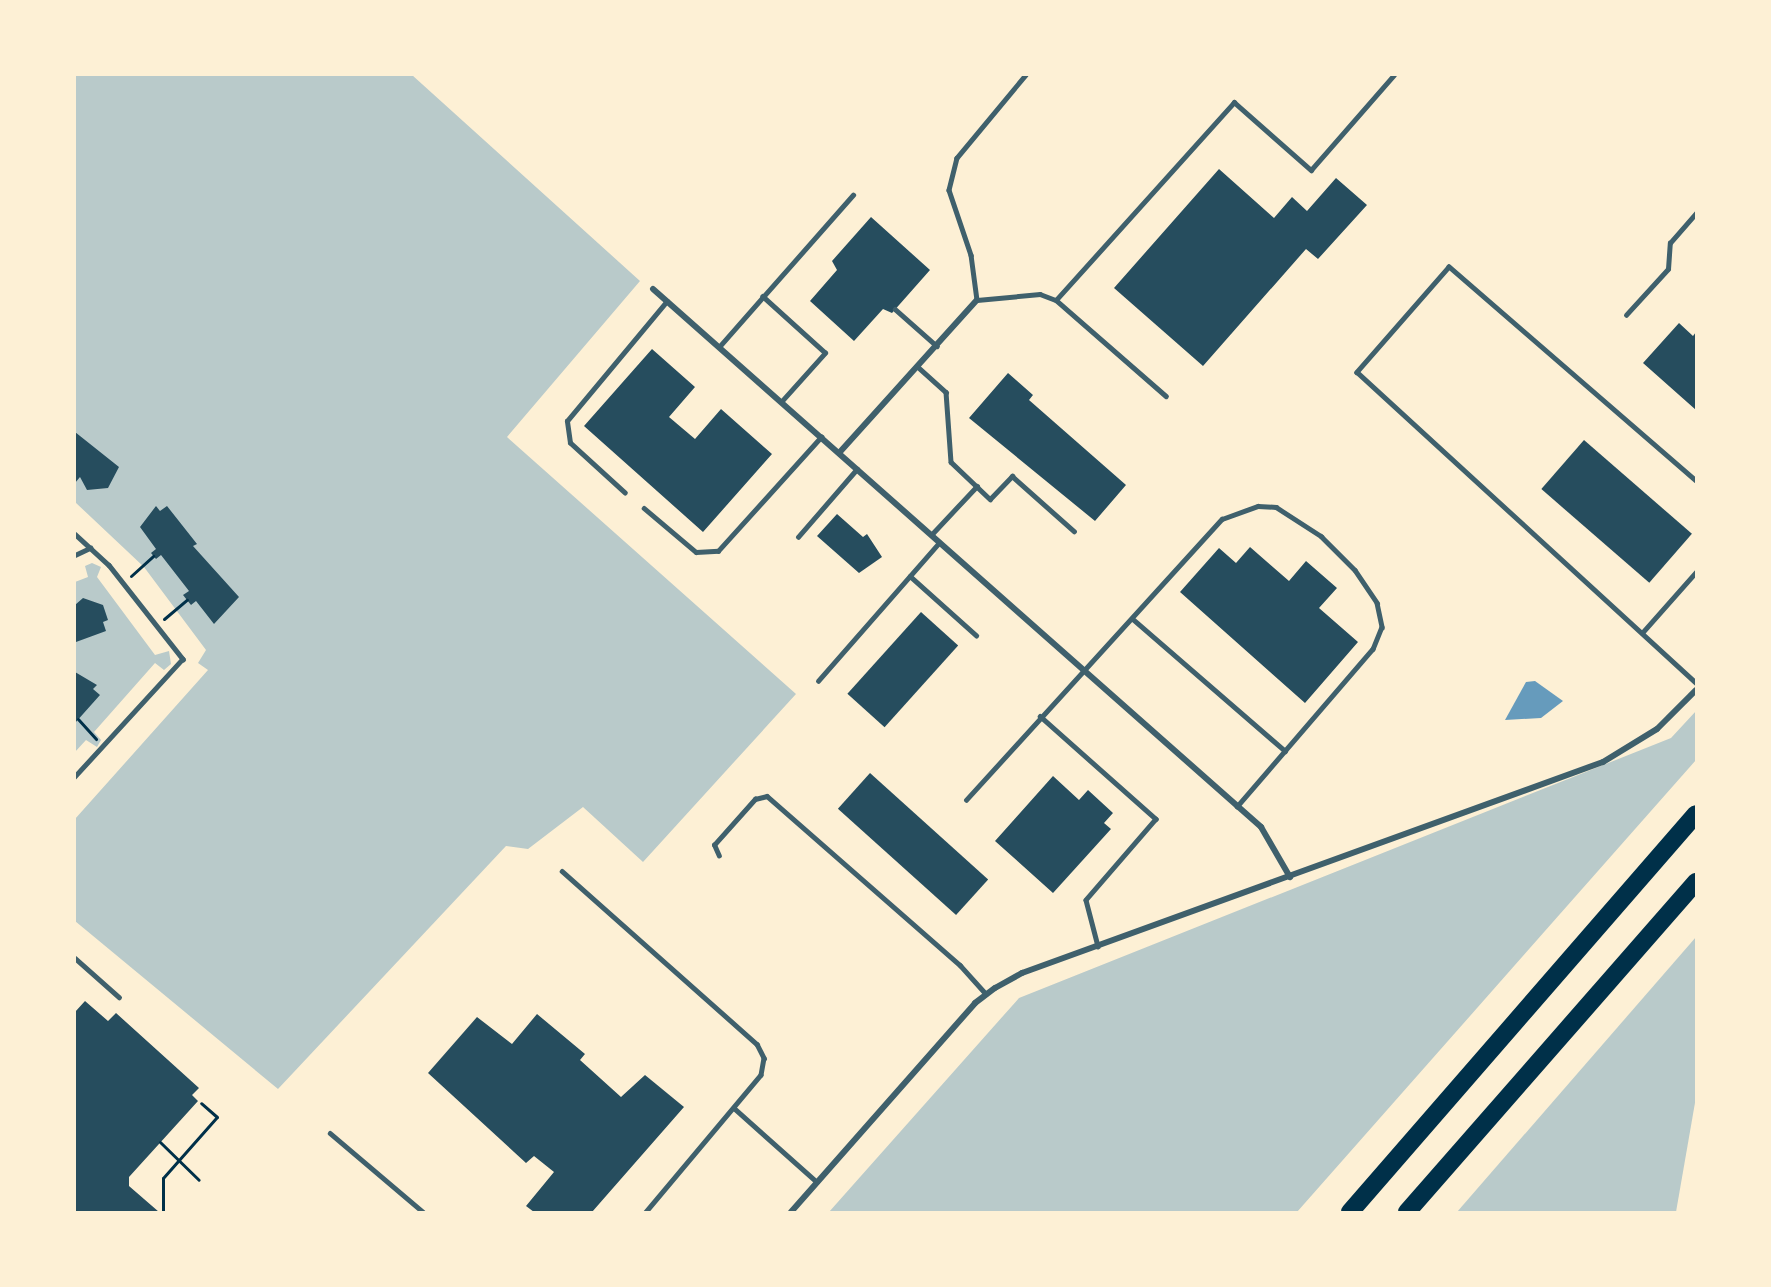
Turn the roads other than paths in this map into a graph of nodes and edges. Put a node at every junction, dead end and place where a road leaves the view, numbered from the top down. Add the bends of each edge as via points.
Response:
1 (1026, 75) edge
2 (1394, 75) edge
3 (853, 195) dead end
4 (1696, 213) edge
5 (653, 289) dead end
6 (763, 297) junction
7 (977, 300) junction
8 (1056, 300) junction
9 (667, 301) junction
10 (895, 309) dead end
11 (1626, 315) dead end
12 (937, 346) junction
13 (718, 347) junction
14 (918, 366) junction
15 (1166, 396) dead end
16 (781, 402) junction
17 (821, 437) junction
18 (839, 453) junction
19 (857, 469) junction
20 (1696, 481) edge
21 (977, 486) junction
22 (625, 493) dead end
23 (644, 508) dead end
24 (1074, 531) dead end
25 (75, 534) edge
26 (931, 536) junction
27 (798, 537) dead end
28 (939, 543) junction
29 (90, 548) junction
30 (75, 555) edge
31 (1696, 572) edge
32 (910, 576) junction
33 (1134, 620) junction
34 (1642, 633) junction
35 (976, 635) dead end
36 (1082, 669) junction
37 (818, 681) dead end
38 (1696, 683) edge
39 (1696, 690) edge
40 (1040, 716) junction
41 (1285, 751) junction
42 (75, 777) edge
43 (966, 800) dead end
44 (1237, 807) junction
45 (1696, 814) edge
46 (719, 856) dead end
47 (562, 871) dead end
48 (1290, 876) junction
49 (1696, 882) edge
50 (1098, 946) junction
51 (75, 958) edge
52 (986, 994) junction
53 (119, 997) dead end
54 (734, 1108) junction
55 (330, 1133) dead end
56 (817, 1182) junction
57 (1353, 1208) edge
58 (423, 1212) edge
59 (646, 1212) edge
60 (790, 1212) edge
61 (1407, 1212) edge

1 - 7 lane via 957,158 949,190 971,255
2 - 8 lane via 1311,170 1234,102
3 - 6 lane
4 - 11 lane via 1670,243 1668,269
5 - 9 street
6 - 13 lane
6 - 16 lane via 825,353
7 - 8 lane via 1040,294
7 - 12 street
8 - 15 lane
9 - 13 street
9 - 22 lane via 567,421 570,443
10 - 12 lane
12 - 14 street
13 - 16 street
14 - 18 street
14 - 21 lane via 946,392 951,462
16 - 17 street
17 - 18 street
17 - 23 lane via 718,551 696,552
18 - 19 street
19 - 26 street
19 - 27 lane
20 - 34 lane via 1449,267 1357,372
21 - 24 lane via 990,499 1012,476
21 - 26 lane
25 - 29 lane
26 - 28 street
28 - 32 lane
28 - 36 street
29 - 30 lane
29 - 42 lane via 123,582 183,659
31 - 34 lane
32 - 35 lane
32 - 37 lane
33 - 36 lane
33 - 41 lane
33 - 41 lane via 1222,519 1257,507 1276,507 1321,536 1355,570 1377,603 1382,627 1373,649
34 - 38 lane
36 - 40 lane
36 - 44 street
39 - 48 street via 1658,729 1603,762
40 - 43 lane
40 - 50 lane via 1156,819 1086,900
41 - 44 lane
44 - 48 street via 1273,843
45 - 57 highway
46 - 52 lane via 714,846 755,799 767,796 960,965
47 - 54 lane via 757,1044 764,1058 761,1075
48 - 50 street
49 - 61 highway
50 - 52 street via 1022,973
51 - 53 lane
52 - 56 street
54 - 56 lane
54 - 59 lane
55 - 58 lane
56 - 60 street

